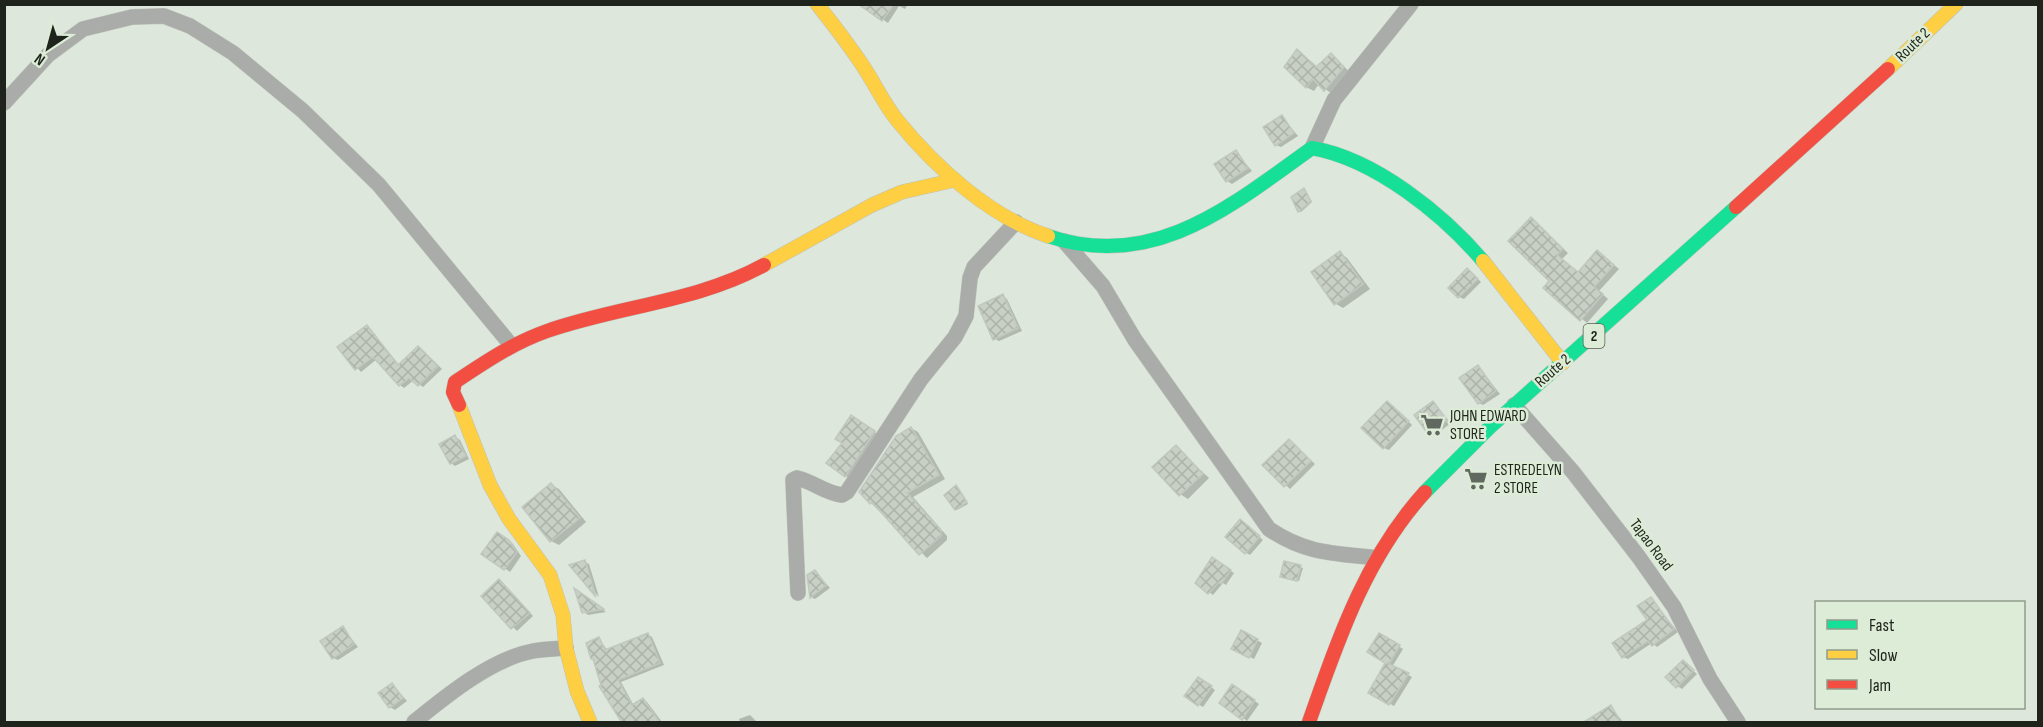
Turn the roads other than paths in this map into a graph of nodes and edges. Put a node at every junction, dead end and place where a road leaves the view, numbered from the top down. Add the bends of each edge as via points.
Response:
1 (817, 4) edge
2 (1411, 4) edge
3 (1956, 4) edge
4 (4, 103) edge
5 (1312, 148) junction
6 (955, 180) junction
7 (1016, 222) junction
8 (1063, 241) junction
9 (512, 345) junction
10 (1563, 363) junction
11 (1514, 405) junction
12 (1377, 558) junction
13 (798, 592) dead end
14 (566, 648) junction
15 (414, 723) edge
16 (590, 723) edge
17 (1308, 723) edge
18 (1738, 723) edge

1 - 6 main road via 897,120
2 - 5 street via 1334,100
3 - 10 main road, Route 2 / 2
4 - 9 street via 48,55 83,29 132,17 164,16 190,26 233,53 303,111 380,186
5 - 8 main road via 1256,188 1171,235 1099,249
5 - 10 main road via 1332,151 1392,182 1449,225 1510,289
6 - 7 main road
6 - 9 main road via 902,192 872,205 755,270 696,293 549,330
7 - 8 main road
7 - 13 street via 974,267 966,316 955,337 921,379 847,492 831,493 807,480 793,480
8 - 12 street via 1102,286 1135,340 1269,529 1291,544 1311,550
9 - 14 main road via 455,382 453,392 490,485 509,519 550,575 563,615
10 - 11 main road, Route 2 / 2
11 - 12 main road, Route 2 / 2 via 1434,482 1397,526
11 - 18 street, Tapao Road via 1573,472 1674,607 1710,679
12 - 17 main road, Route 2 / 2 via 1341,631
14 - 15 street via 532,651 507,660 451,692
14 - 16 main road

